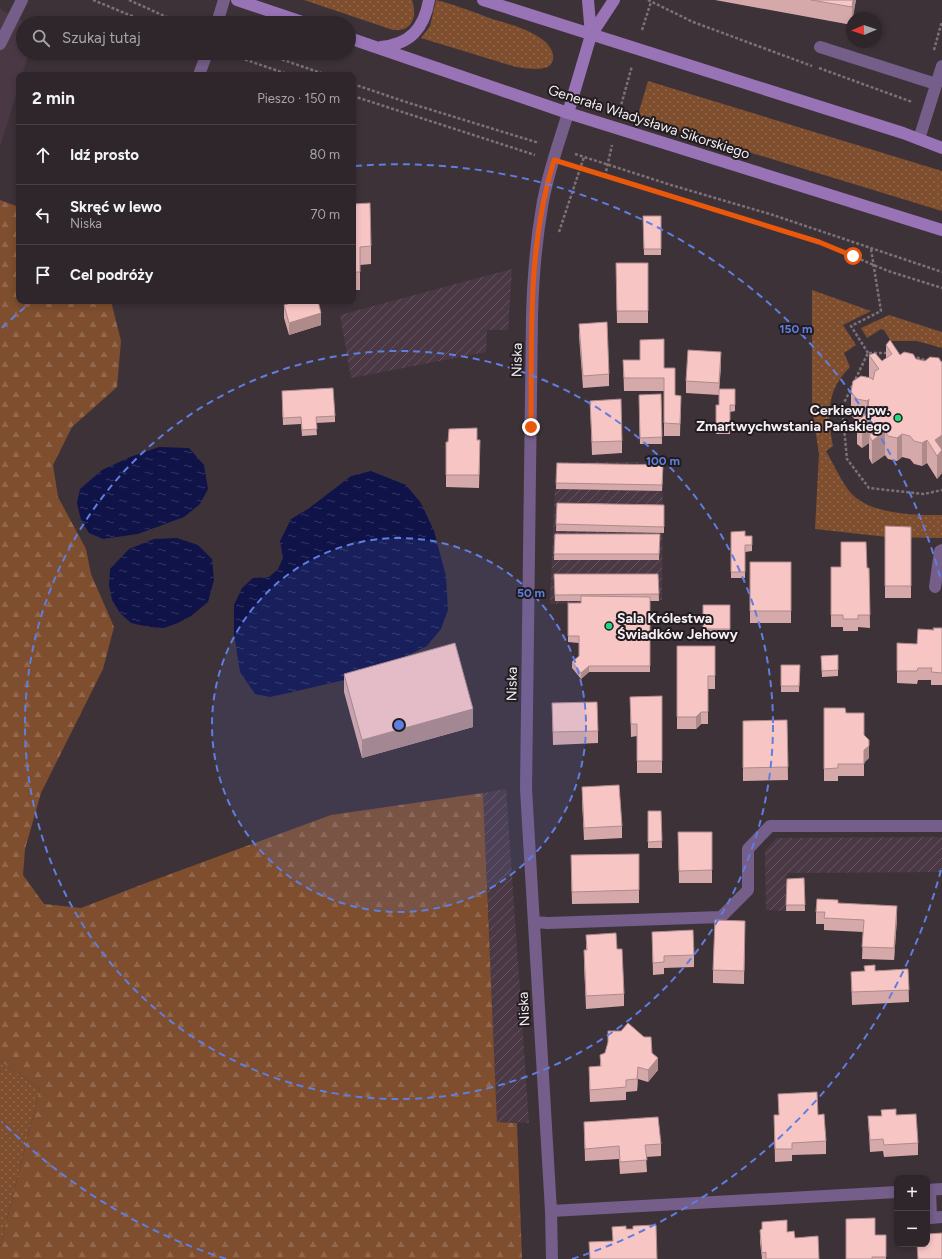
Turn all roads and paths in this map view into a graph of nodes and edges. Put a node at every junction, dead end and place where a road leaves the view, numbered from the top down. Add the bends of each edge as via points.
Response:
1 (22, 0) edge
2 (93, 0) edge
3 (129, 0) edge
4 (224, 0) edge
5 (237, 0) edge
6 (428, 0) edge
7 (483, 0) edge
8 (588, 0) edge
9 (614, 0) edge
10 (648, 0) edge
11 (651, 2) junction
12 (132, 16) edge
13 (164, 16) edge
14 (219, 16) edge
15 (284, 16) edge
16 (592, 35) junction
17 (356, 40) edge
18 (0, 44) edge
19 (820, 47) dead end
20 (377, 48) junction
21 (637, 49) junction
22 (204, 60) edge
23 (246, 60) edge
24 (283, 60) edge
25 (942, 66) edge
26 (200, 72) edge
27 (281, 72) edge
28 (318, 72) edge
29 (356, 85) edge
30 (937, 92) edge
31 (356, 97) edge
32 (928, 108) junction
33 (568, 113) junction
34 (616, 127) junction
35 (919, 139) junction
36 (942, 148) edge
37 (555, 155) junction
38 (584, 157) junction
39 (607, 164) junction
40 (580, 168) junction
41 (605, 176) junction
42 (942, 230) edge
43 (557, 238) dead end
44 (871, 249) junction
45 (873, 265) junction
46 (942, 272) edge
47 (942, 288) edge
48 (868, 353) junction
49 (890, 354) edge
50 (912, 356) edge
51 (934, 363) edge
52 (942, 490) edge
53 (942, 550) edge
54 (935, 587) dead end
55 (942, 826) edge
56 (534, 922) junction
57 (933, 1190) edge
58 (894, 1192) edge
59 (551, 1211) junction
60 (942, 1218) edge
61 (552, 1259) edge

1 - 18 street
2 - 12 path
3 - 13 path
4 - 14 street
5 - 15 main road
6 - 20 main road via 427,13 419,28 408,39 393,46
7 - 16 main road
8 - 16 main road
9 - 16 main road
10 - 11 path
11 - 21 path
11 - 32 path via 693,22
16 - 21 main road
16 - 33 main road
17 - 20 main road, Generała Władysława Sikorskiego
19 - 30 street
20 - 33 main road, Generała Władysława Sikorskiego
21 - 34 path
21 - 35 main road
22 - 26 street
23 - 27 path
24 - 28 path
25 - 30 street
29 - 37 path
30 - 32 street
31 - 37 path
32 - 35 street
33 - 34 main road, Generała Władysława Sikorskiego
33 - 37 street, Niska
34 - 39 path
34 - 42 main road, Generała Władysława Sikorskiego
35 - 36 main road
37 - 38 path
37 - 40 path
37 - 56 street, Niska via 542,206 533,285 526,789
38 - 39 path
38 - 40 path
39 - 41 path
39 - 44 path via 773,215
40 - 41 path
40 - 43 path
41 - 45 path via 819,242
44 - 45 path
44 - 46 path
45 - 47 path
45 - 48 path via 881,311 851,326
48 - 49 path
48 - 52 path via 842,407 847,459 869,488 924,494
50 - 51 path
53 - 54 street
55 - 56 street via 770,826 748,849 748,890 721,917
56 - 59 street, Niska
57 - 60 street via 931,1218
58 - 59 street
59 - 61 street, Niska

